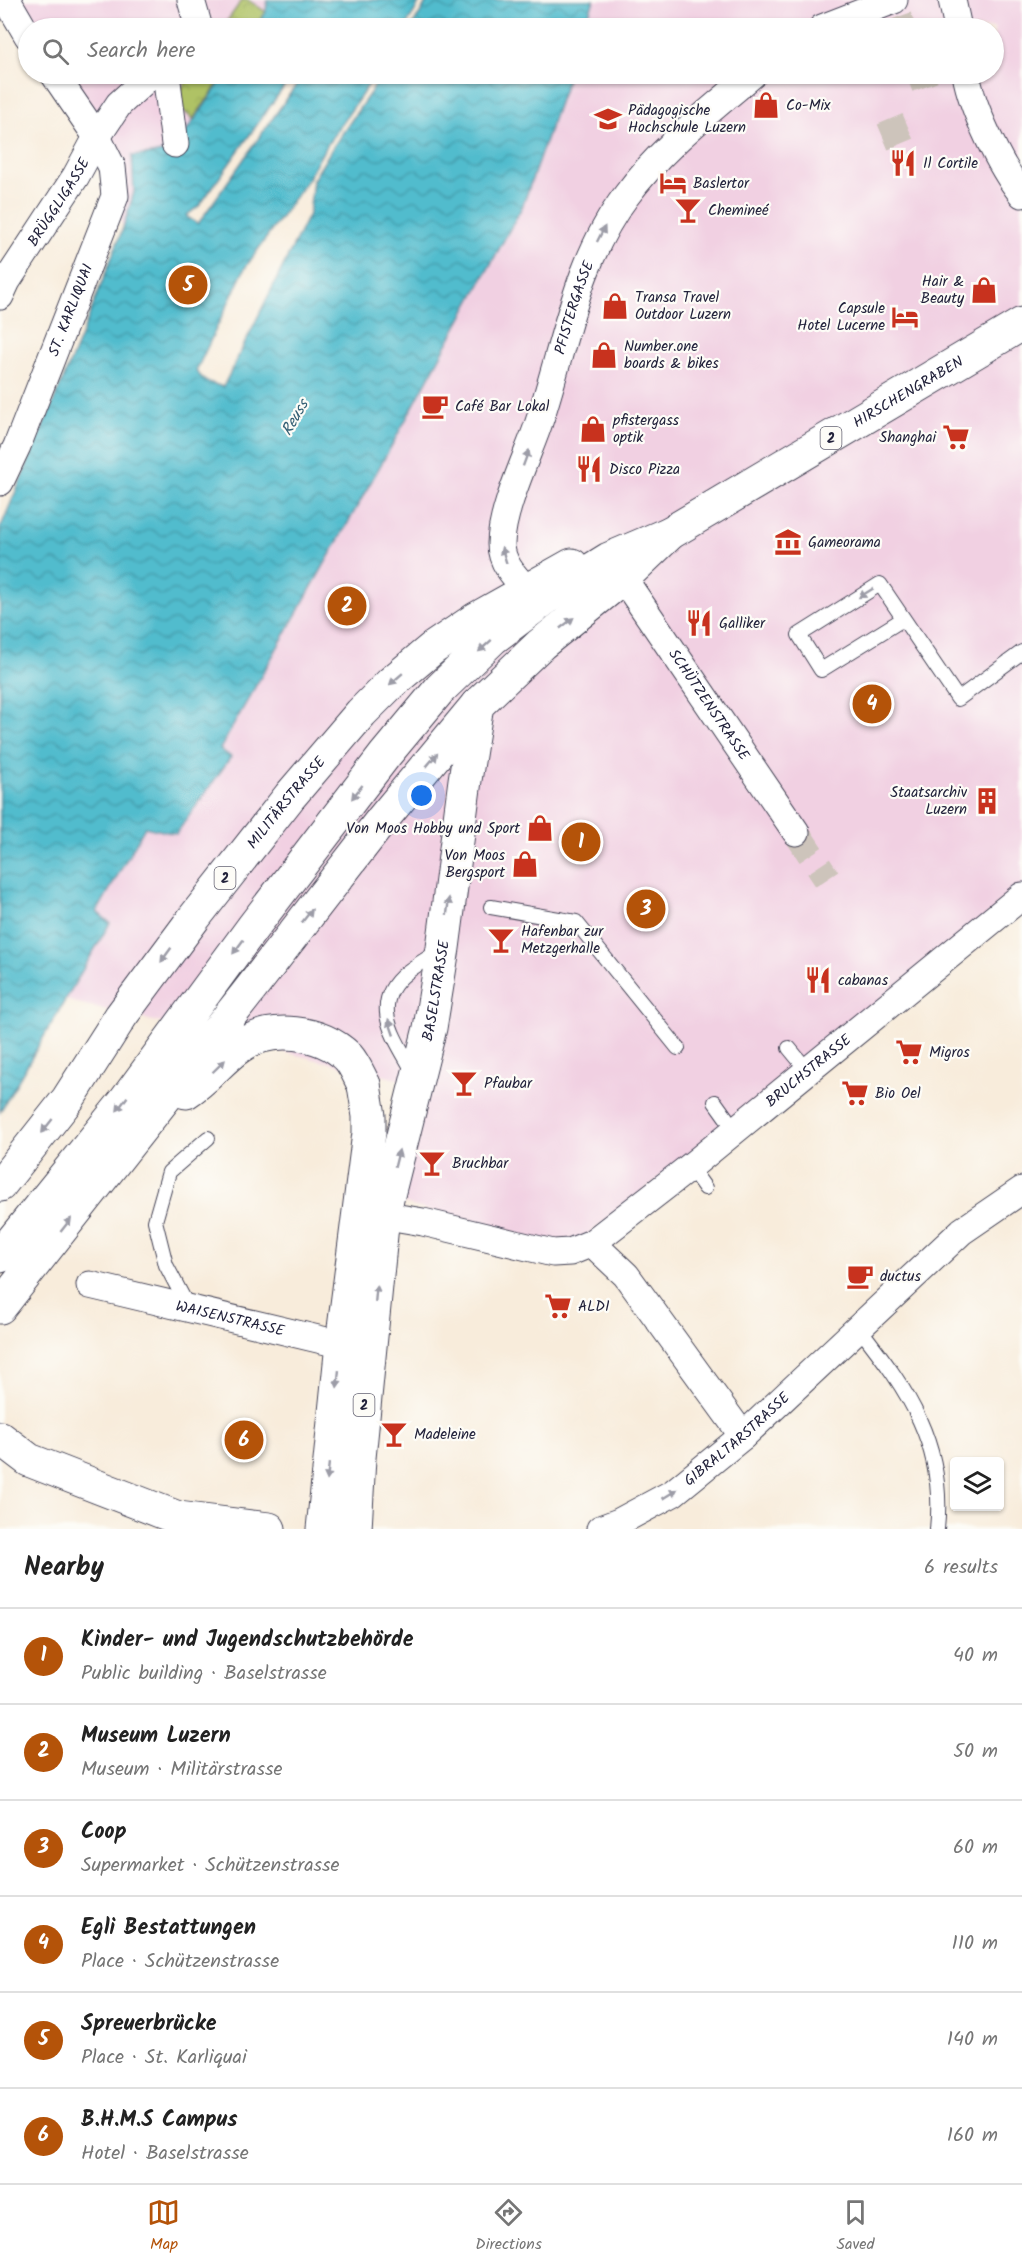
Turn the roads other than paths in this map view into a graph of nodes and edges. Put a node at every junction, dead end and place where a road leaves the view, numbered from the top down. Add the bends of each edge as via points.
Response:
1 (7, 0) edge
2 (191, 0) edge
3 (952, 0) edge
4 (895, 6) edge
5 (196, 18) edge
6 (855, 18) edge
7 (956, 18) edge
8 (18, 19) edge
9 (61, 84) edge
10 (141, 84) edge
11 (167, 84) edge
12 (741, 84) edge
13 (969, 84) edge
14 (97, 137) junction
15 (175, 144) dead end
16 (1018, 184) edge
17 (2, 283) edge
18 (1022, 324) edge
19 (0, 482) edge
20 (670, 533) junction
21 (623, 578) junction
22 (528, 600) junction
23 (903, 619) junction
24 (1022, 652) edge
25 (477, 705) junction
26 (796, 832) tunnel mouth
27 (1022, 896) edge
28 (491, 907) dead end
29 (443, 948) junction
30 (678, 1048) dead end
31 (789, 1048) dead end
32 (808, 1071) junction
33 (417, 1079) junction
34 (716, 1102) dead end
35 (154, 1112) junction
36 (735, 1131) junction
37 (208, 1138) dead end
38 (0, 1185) edge
39 (1022, 1190) edge
40 (371, 1213) junction
41 (592, 1243) junction
42 (0, 1256) edge
43 (90, 1285) dead end
44 (0, 1307) edge
45 (188, 1307) junction
46 (859, 1328) junction
47 (356, 1348) junction
48 (743, 1436) junction
49 (0, 1438) edge
50 (15, 1458) edge
51 (188, 1524) edge
52 (269, 1529) edge
53 (323, 1529) edge
54 (355, 1529) edge
55 (600, 1529) edge
56 (937, 1529) edge

1 - 8 street
2 - 5 street
3 - 7 street
4 - 6 street
9 - 14 street, ST. KARLIQUAI
10 - 14 street, BRÜGGLIGASSE via 119,104
11 - 15 street
22 -> 12 street, PFISTERGASSE via 503,559 501,531 538,426 583,274 601,232 658,156
13 - 16 street via 980,117
14 - 17 street, BRÜGGLIGASSE via 76,176
14 - 19 street, ST. KARLIQUAI via 112,167 115,196
18 - 20 main road, HIRSCHENGRABEN / 2
20 - 21 main road, 2
20 - 22 main road, 2
25 -> 21 main road, 2 via 541,644
21 - 26 street, SCHÜTZENSTRASSE
22 -> 38 main road, MILITÄRSTRASSE / 2 via 476,619 433,648 361,713 194,918 121,1016 68,1099
22 -> 42 main road via 422,710 253,927 123,1104
23 -> 23 lane via 880,584 799,635 821,670
23 - 24 lane via 958,699
29 -> 25 main road, BASELSTRASSE / 2
35 -> 25 main road via 381,821
27 - 32 street, BRUCHSTRASSE
28 - 30 lane via 576,922
29 - 33 main road, BASELSTRASSE / 2
33 -> 29 lane via 390,1028 387,1002 392,988 406,973
31 - 32 lane
32 - 36 street, BRUCHSTRASSE
40 -> 33 main road, BASELSTRASSE / 2
34 - 36 lane
35 -> 40 main road, BASELSTRASSE via 202,1083 240,1046 255,1039 287,1032 332,1046 349,1058 364,1086 369,1116
44 -> 35 main road
36 - 41 street, BRUCHSTRASSE via 698,1178
37 - 45 lane via 169,1172 155,1221 166,1265
39 - 46 street, GIBRALTARSTRASSE via 962,1231
40 - 41 street, BRUCHSTRASSE via 553,1253 570,1252
40 - 47 main road, BASELSTRASSE / 2
41 - 48 street via 626,1275
43 - 45 street, WAISENSTRASSE
45 - 47 street, WAISENSTRASSE
46 - 48 street, GIBRALTARSTRASSE
46 - 56 lane via 895,1373 917,1413 932,1453
47 -> 53 main road, BASELSTRASSE
47 - 54 main road, BASELSTRASSE / 2
55 -> 48 street, GIBRALTARSTRASSE via 673,1493
49 - 50 main road
50 - 51 main road
51 - 52 main road

